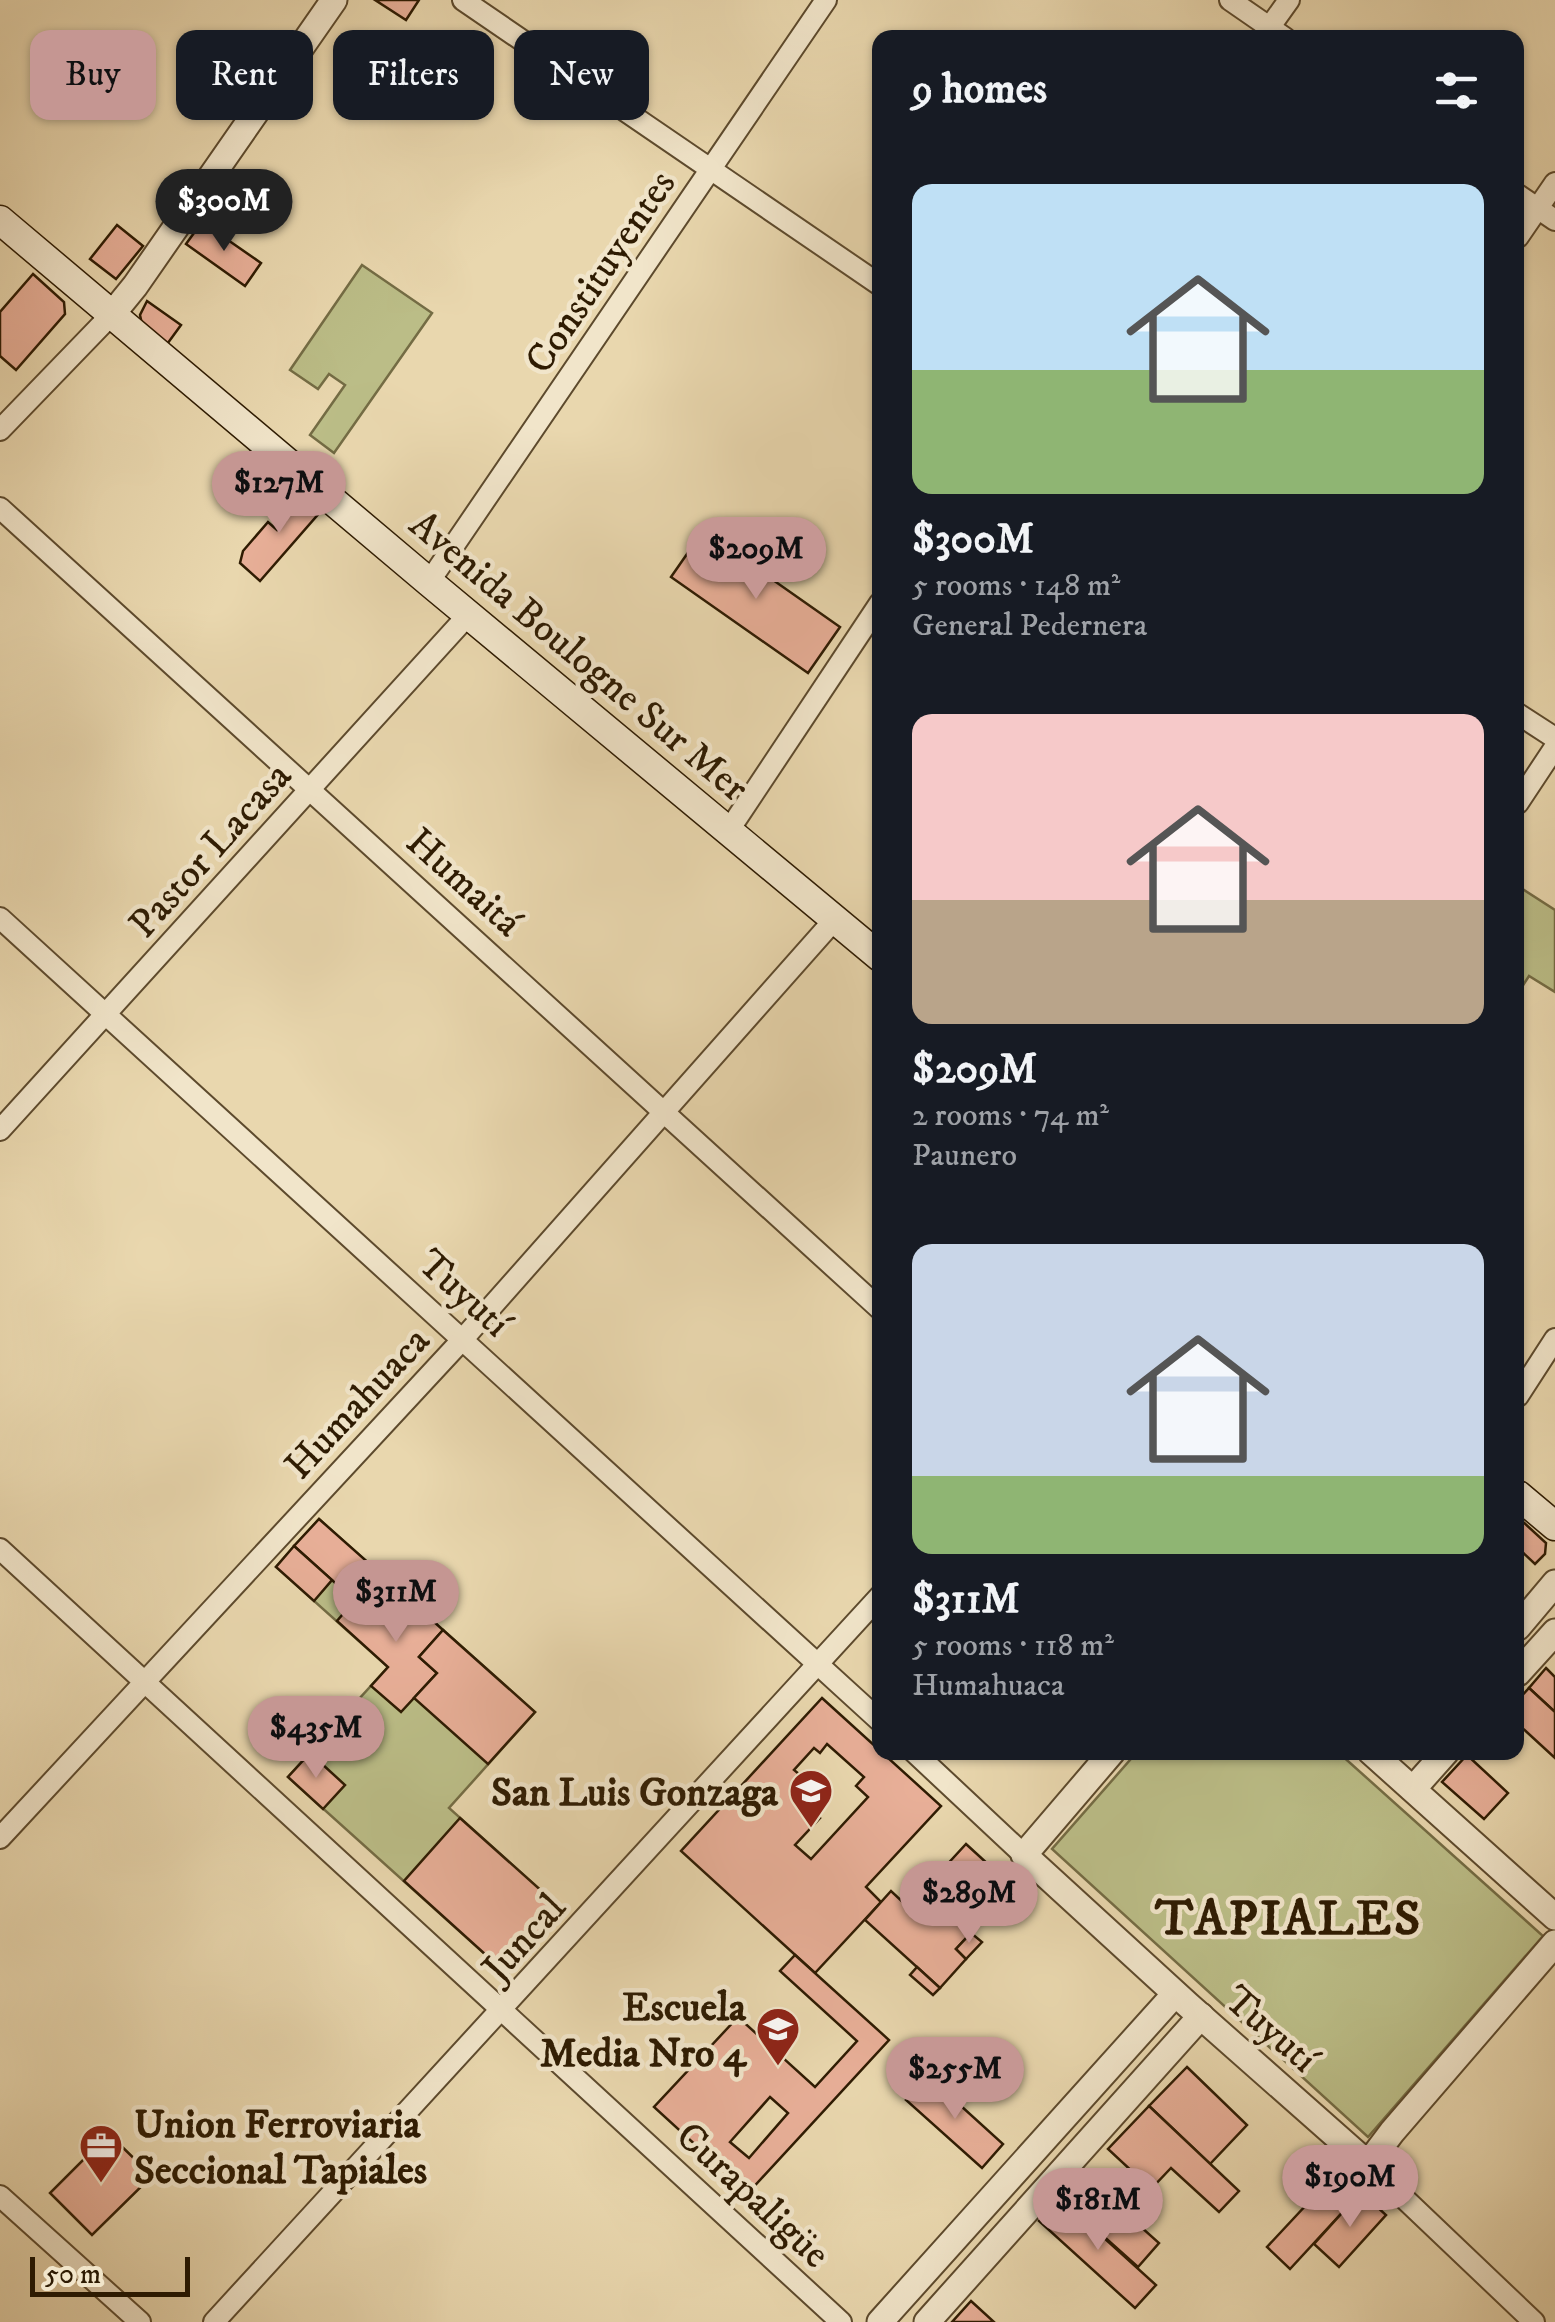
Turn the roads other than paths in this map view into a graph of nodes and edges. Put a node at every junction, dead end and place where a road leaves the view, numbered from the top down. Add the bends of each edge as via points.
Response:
1 (334, 0) edge
2 (463, 0) edge
3 (826, 0) edge
4 (1230, 0) edge
5 (1289, 0) edge
6 (1267, 30) edge
7 (1274, 30) edge
8 (710, 170) junction
9 (1555, 183) edge
10 (1524, 199) edge
11 (1546, 214) edge
12 (0, 220) edge
13 (1524, 232) edge
14 (872, 280) edge
15 (112, 313) junction
16 (0, 430) edge
17 (0, 508) edge
18 (429, 582) junction
19 (469, 614) junction
20 (872, 616) edge
21 (1524, 718) edge
22 (1555, 738) edge
23 (1555, 747) edge
24 (309, 791) junction
25 (1524, 794) edge
26 (729, 830) junction
27 (0, 918) edge
28 (835, 919) junction
29 (872, 950) edge
30 (106, 1014) junction
31 (665, 1110) junction
32 (0, 1130) edge
33 (872, 1302) edge
34 (1555, 1339) edge
35 (462, 1340) junction
36 (1524, 1387) edge
37 (1524, 1500) edge
38 (1555, 1526) edge
39 (0, 1549) edge
40 (1555, 1583) edge
41 (872, 1605) edge
42 (1524, 1620) edge
43 (1555, 1632) edge
44 (818, 1664) junction
45 (1524, 1666) edge
46 (144, 1681) junction
47 (872, 1714) edge
48 (923, 1760) edge
49 (1105, 1760) edge
50 (1388, 1760) edge
51 (1439, 1760) edge
52 (1412, 1789) junction
53 (0, 1838) edge
54 (1024, 1855) junction
55 (1555, 1918) edge
56 (1555, 1942) edge
57 (1176, 1994) junction
58 (503, 2011) junction
59 (1200, 2016) junction
60 (1368, 2164) junction
61 (0, 2196) edge
62 (140, 2322) edge
63 (214, 2322) edge
64 (841, 2322) edge
65 (880, 2322) edge
66 (927, 2322) edge
67 (1534, 2322) edge

1 - 15 street
2 - 8 street
3 - 8 street, Constituyentes
4 - 6 street
5 - 7 street
8 - 14 street
8 - 18 street, Constituyentes
9 - 11 street
10 - 11 street
11 - 13 street
12 - 15 main road, Avenida Boulogne Sur Mer
15 - 16 street
15 - 18 main road, Avenida Boulogne Sur Mer
17 - 24 street, Humaitá
18 - 19 main road, Avenida Boulogne Sur Mer
19 - 24 street, Pastor Lacasa
19 - 26 main road, Avenida Boulogne Sur Mer
20 - 26 street
21 - 22 street
23 - 25 street
24 - 30 street, Pastor Lacasa
24 - 31 street, Humaitá
26 - 28 main road, Avenida Boulogne Sur Mer
27 - 30 street, Tuyutí
28 - 29 main road, Avenida Boulogne Sur Mer
28 - 31 street, Humahuaca
30 - 32 street, Pastor Lacasa
30 - 35 street, Tuyutí
31 - 33 street, Humaitá
31 - 35 street, Humahuaca
34 - 36 street
35 - 44 street, Tuyutí
35 - 46 street, Humahuaca
37 - 38 main road
39 - 46 street, Curapaligüe
40 - 42 street
41 - 44 street, Juncal
43 - 45 street
44 - 47 street, Tuyutí
44 - 58 street, Juncal
46 - 53 street, Humahuaca
46 - 58 street, Curapaligüe
48 - 54 street, Tuyutí
49 - 54 street
50 - 52 street
51 - 52 street
52 - 55 street
54 - 57 street, Tuyutí
56 - 60 street
57 - 59 street, Tuyutí
57 - 65 street
58 - 63 street, Juncal
58 - 64 street, Curapaligüe
59 - 60 street, Tuyutí
59 - 66 street
60 - 67 street, Tuyutí
61 - 62 street

